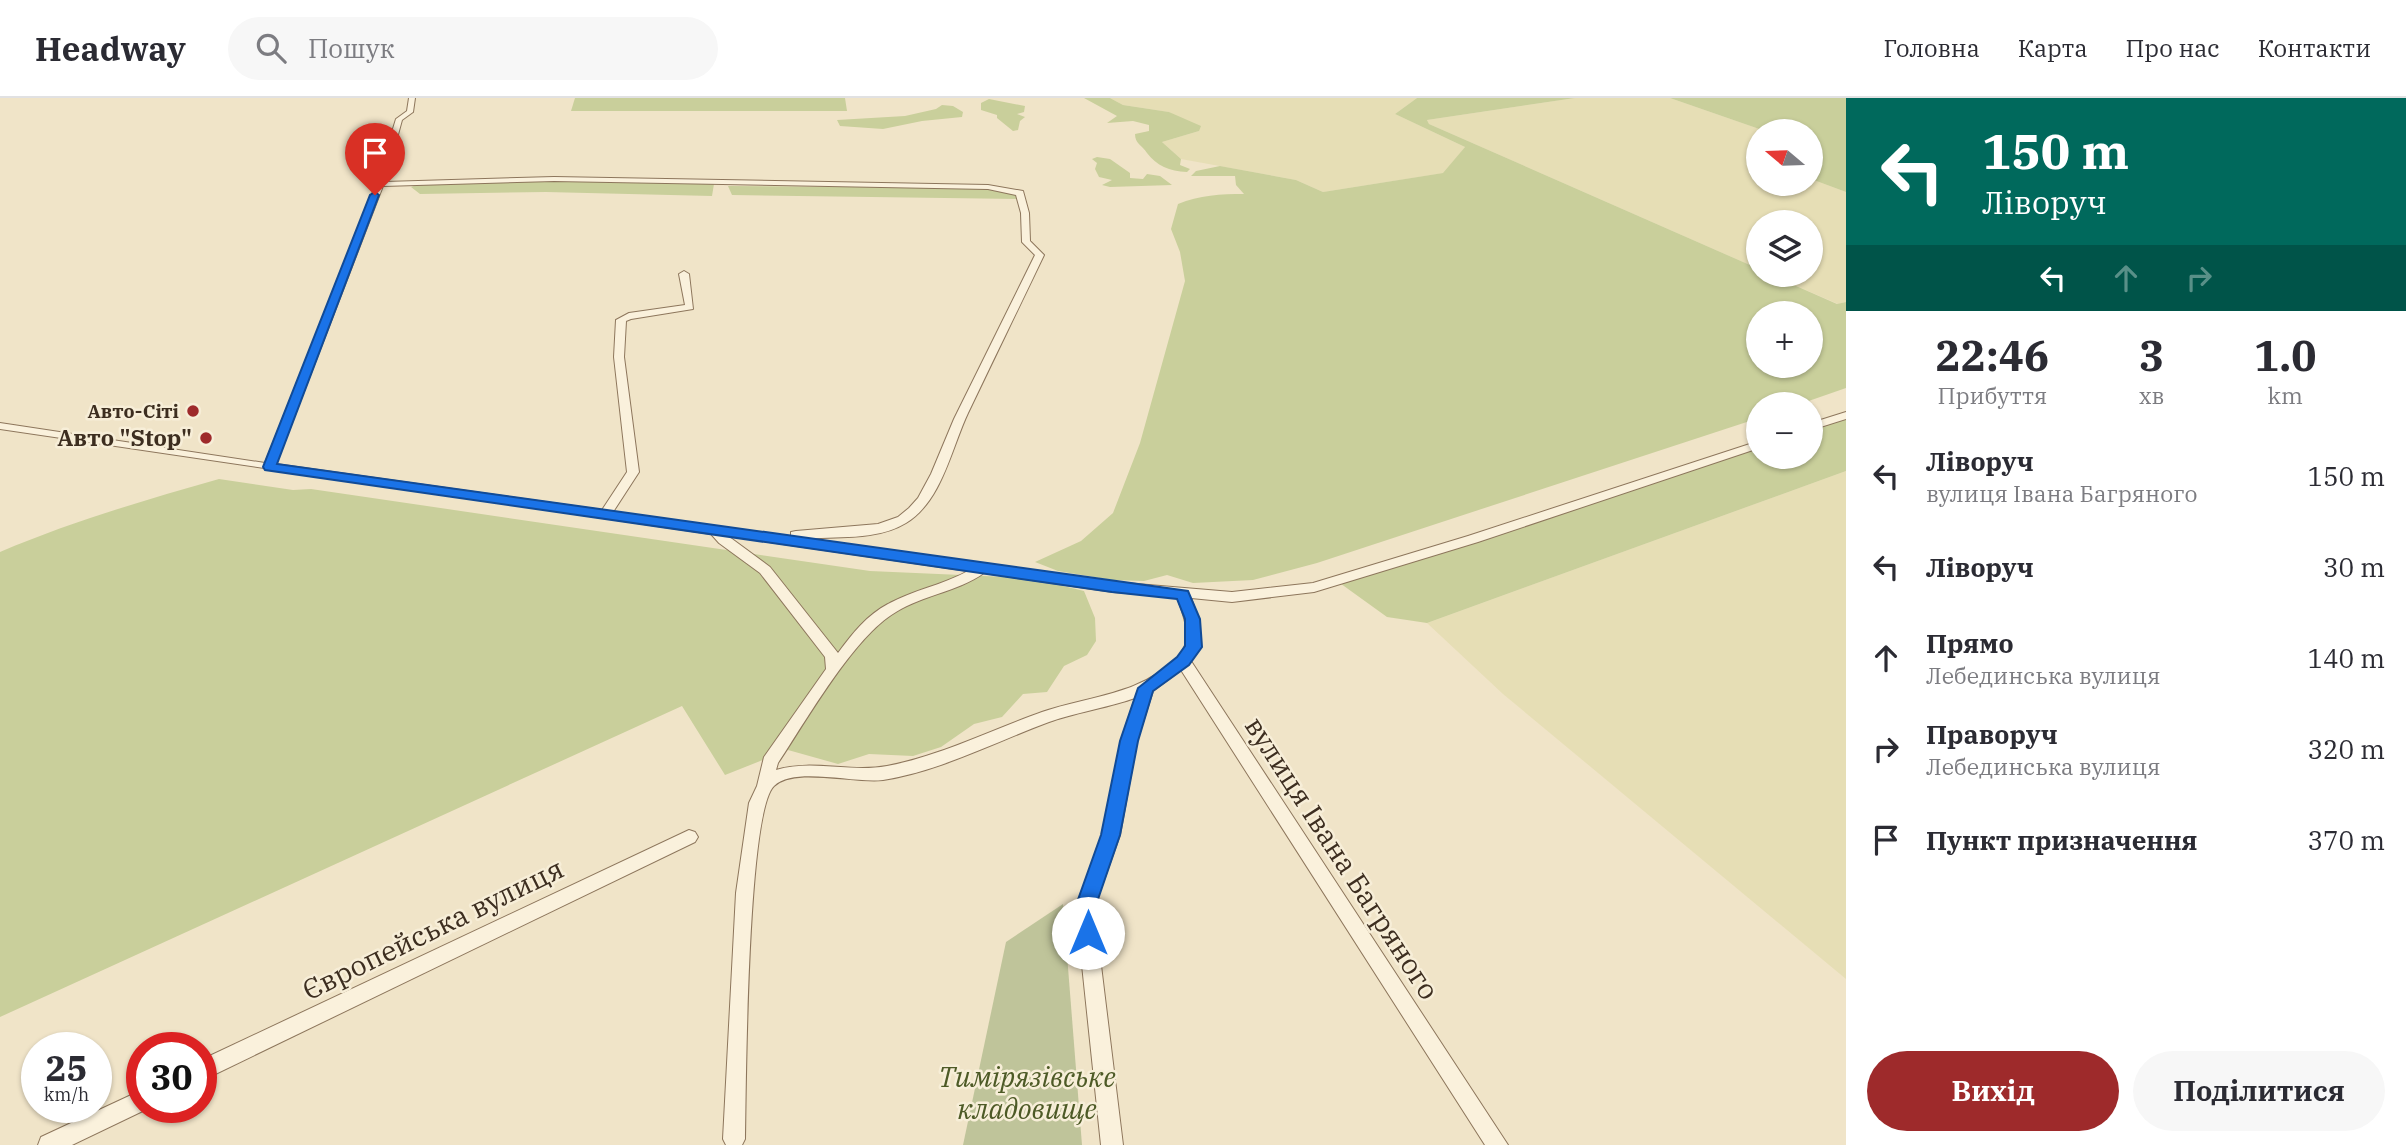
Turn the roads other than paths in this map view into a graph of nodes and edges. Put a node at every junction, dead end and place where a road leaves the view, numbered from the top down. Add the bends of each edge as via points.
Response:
1 (412, 98) edge
2 (380, 184) junction
3 (684, 274) dead end
4 (1846, 415) edge
5 (1823, 423) edge
6 (0, 426) edge
7 (1746, 448) edge
8 (269, 467) junction
9 (605, 515) junction
10 (714, 528) junction
11 (773, 537) junction
12 (983, 567) junction
13 (1183, 594) junction
14 (1183, 661) junction
15 (833, 670) junction
16 (1146, 688) junction
17 (764, 785) junction
18 (689, 837) dead end
19 (217, 1064) edge
20 (126, 1108) edge
21 (734, 1139) dead end
22 (48, 1145) edge
23 (1112, 1145) edge
24 (1497, 1145) edge

1 - 2 street via 411,112 399,119
2 - 8 street
2 - 11 street via 554,180 988,187 1020,193 1026,242 1040,255 918,507 900,522 882,527
3 - 9 street via 690,307 621,320 619,357 633,472
4 - 5 street
6 - 8 street
7 - 13 street via 1314,587 1253,596
8 - 9 street
9 - 10 street
10 - 11 street
10 - 15 street via 765,570 832,656
11 - 12 street
12 - 13 street
12 - 15 street via 963,582 901,602 870,622
13 - 14 street via 1194,630 1194,647
14 - 16 street
14 - 24 street, вулиця Івана Багряного
15 - 17 street via 770,761
16 - 17 street via 1047,716 954,753 882,774 787,773
16 - 23 street via 1129,741 1111,835 1085,908
17 - 21 street via 756,798 747,864
18 - 19 street, Європейська вулиця
20 - 22 street

